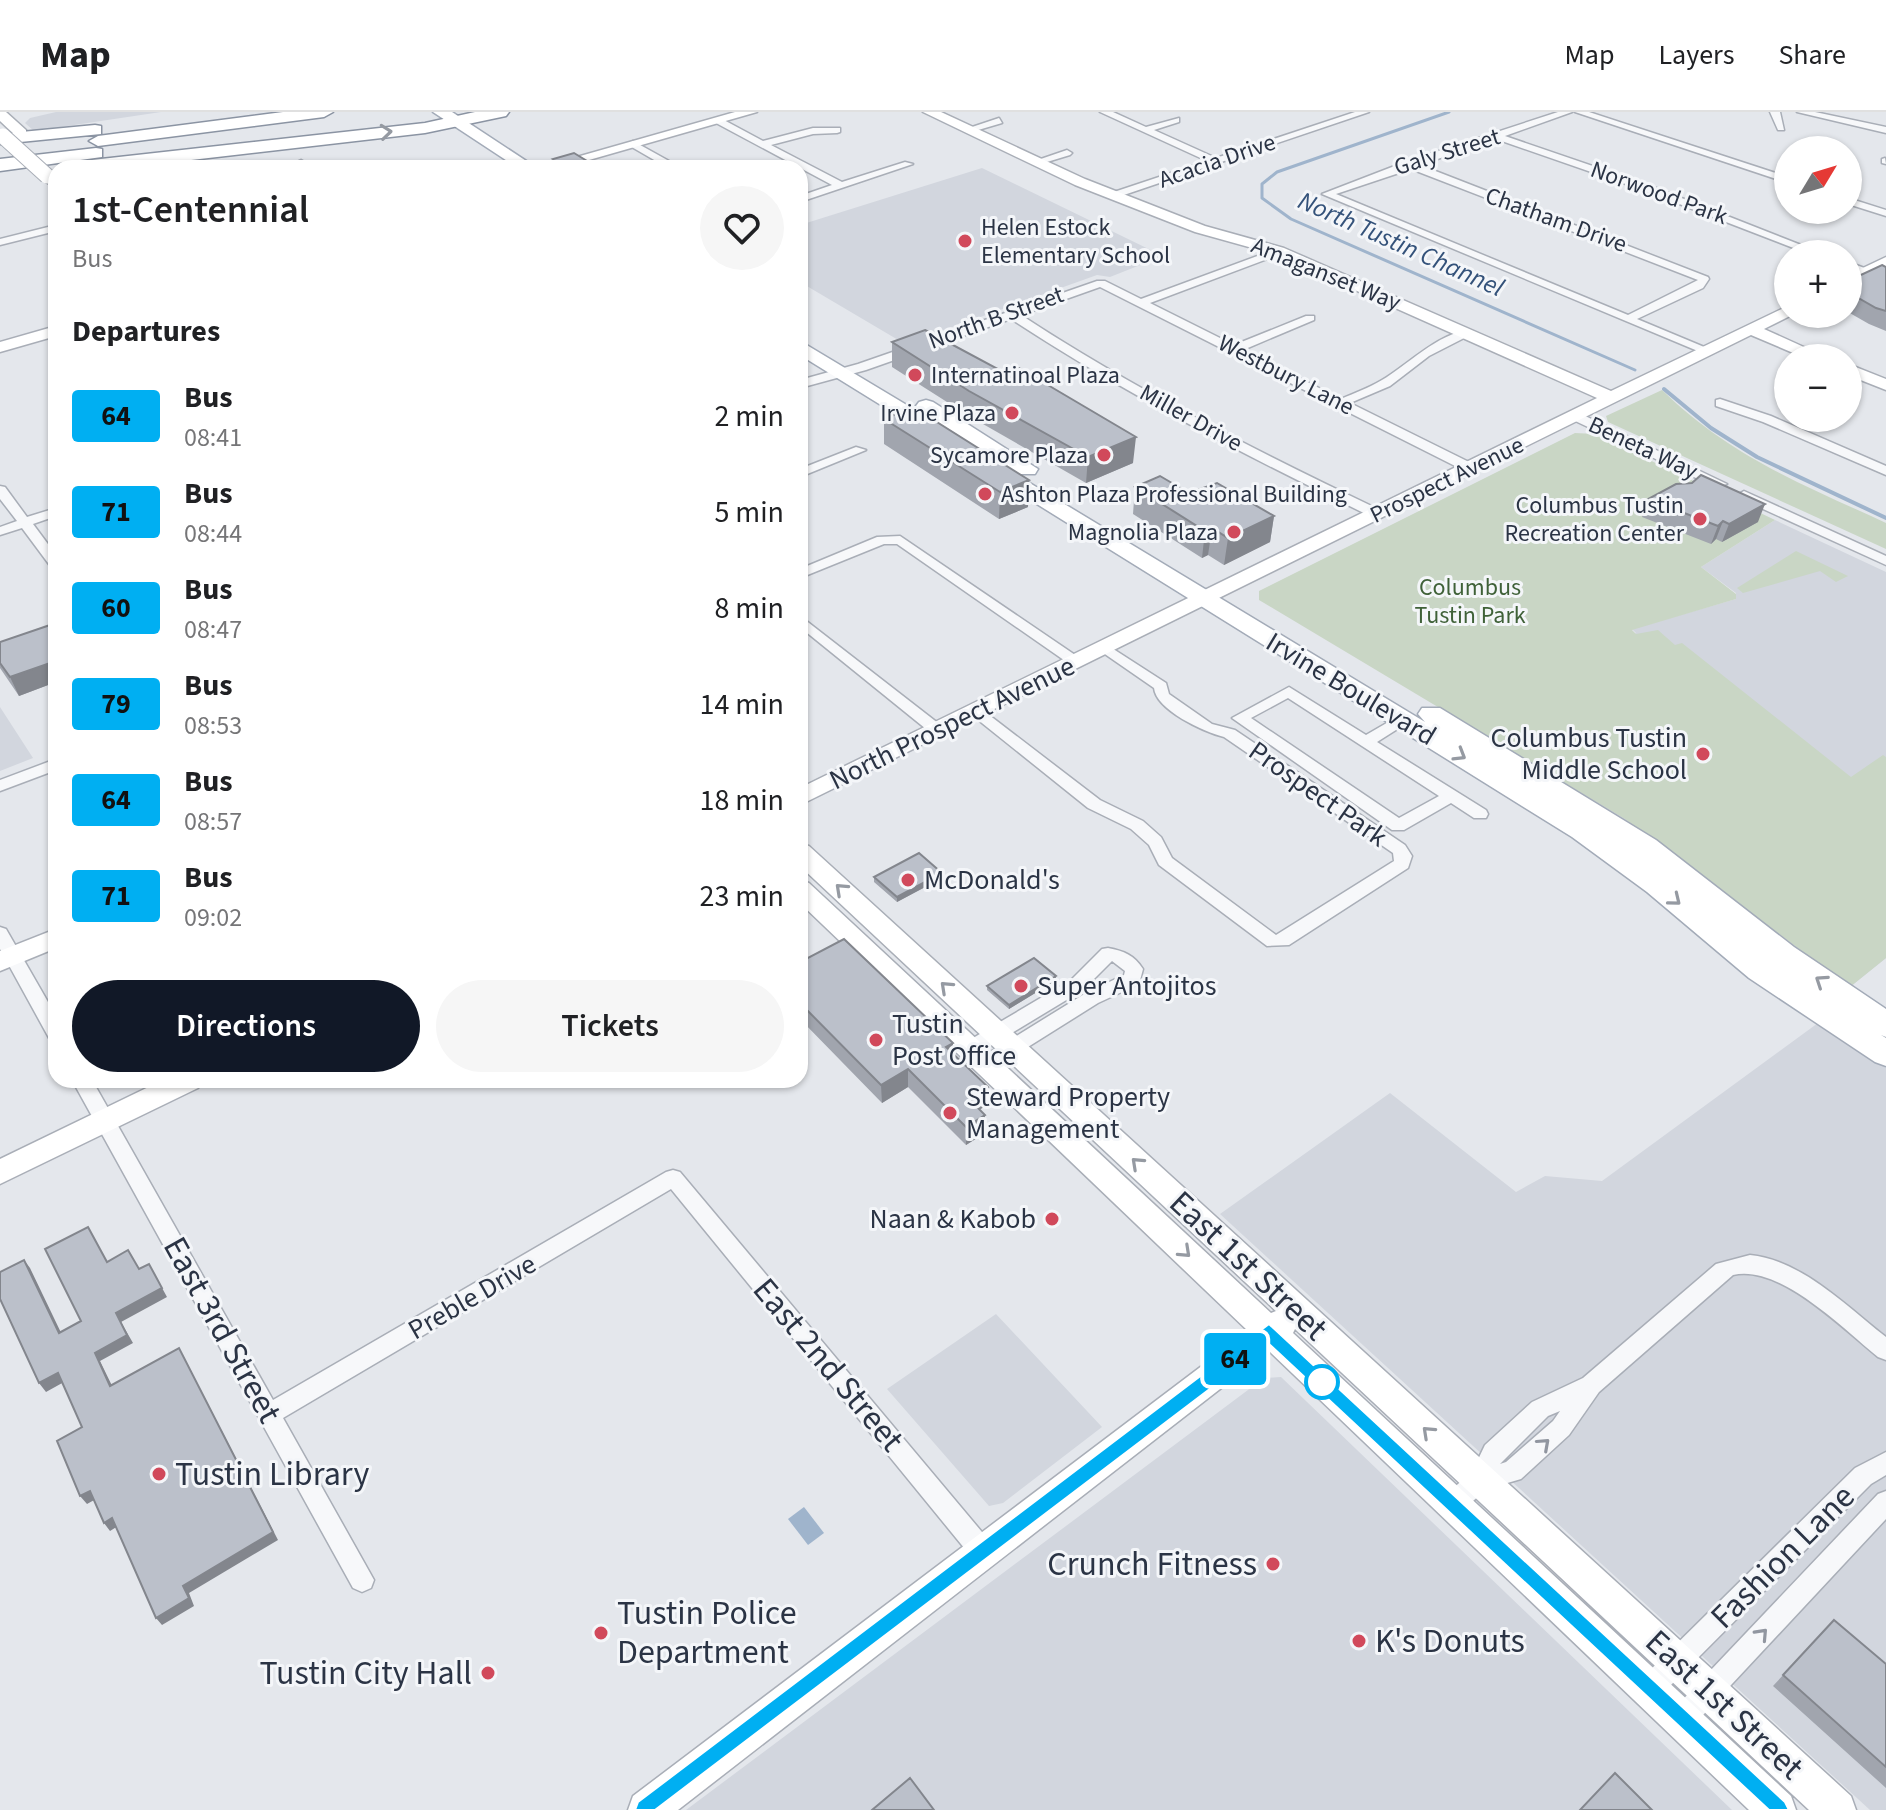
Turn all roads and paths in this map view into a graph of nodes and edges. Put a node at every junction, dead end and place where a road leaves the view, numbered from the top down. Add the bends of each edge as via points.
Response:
1 (200, 112) edge
2 (245, 112) edge
3 (324, 112) edge
4 (500, 112) edge
5 (930, 112) edge
6 (1105, 112) edge
7 (1337, 112) edge
8 (1364, 112) edge
9 (1567, 112) edge
10 (1580, 112) edge
11 (1775, 112) edge
12 (1802, 112) edge
13 (238, 113) edge
14 (742, 113) edge
15 (6, 116) edge
16 (434, 116) edge
17 (1349, 117) junction
18 (1176, 120) dead end
19 (719, 121) junction
20 (999, 121) dead end
21 (304, 127) junction
22 (1781, 128) dead end
23 (837, 130) dead end
24 (968, 130) junction
25 (1145, 130) junction
26 (1886, 130) edge
27 (1498, 137) junction
28 (1, 142) edge
29 (633, 144) junction
30 (762, 144) junction
31 (1067, 153) dead end
32 (81, 160) edge
33 (129, 160) edge
34 (495, 160) edge
35 (514, 160) edge
36 (574, 160) edge
37 (661, 160) edge
38 (792, 160) edge
39 (1215, 161) junction
40 (1037, 162) junction
41 (908, 164) dead end
42 (1408, 164) junction
43 (0, 165) edge
44 (48, 165) edge
45 (48, 167) edge
46 (808, 168) edge
47 (48, 171) edge
48 (0, 172) edge
49 (48, 175) edge
50 (1774, 175) edge
51 (0, 178) edge
52 (841, 186) junction
53 (1115, 195) junction
54 (808, 196) edge
55 (1862, 205) edge
56 (1886, 213) edge
57 (48, 230) edge
58 (1783, 240) edge
59 (0, 242) edge
60 (1279, 251) junction
61 (1886, 262) edge
62 (1862, 270) edge
63 (1866, 272) junction
64 (1862, 274) edge
65 (1101, 283) joint
66 (1143, 302) junction
67 (1010, 313) junction
68 (1310, 318) dead end
69 (1774, 318) edge
70 (1628, 319) junction
71 (1750, 329) junction
72 (48, 333) edge
73 (1466, 333) junction
74 (808, 338) edge
75 (1786, 344) edge
76 (0, 347) edge
77 (1235, 349) junction
78 (808, 350) edge
79 (1705, 351) junction
80 (853, 370) junction
81 (1862, 375) edge
82 (808, 382) edge
83 (1886, 385) edge
84 (1611, 398) junction
85 (1341, 403) junction
86 (1720, 403) dead end
87 (1575, 416) junction
88 (860, 450) dead end
89 (1470, 468) junction
90 (808, 470) edge
91 (1886, 471) edge
92 (0, 490) edge
93 (1377, 514) junction
94 (48, 515) edge
95 (25, 523) junction
96 (0, 531) edge
97 (48, 553) edge
98 (1886, 561) edge
99 (808, 571) edge
100 (1211, 594) junction
101 (808, 626) edge
102 (1104, 647) junction
103 (1076, 662) junction
104 (975, 711) junction
105 (1402, 720) junction
106 (1452, 727) junction
107 (937, 730) junction
108 (1367, 741) junction
109 (48, 767) edge
110 (0, 786) edge
111 (808, 793) edge
112 (1451, 796) junction
113 (1534, 800) junction
114 (1592, 811) junction
115 (1480, 814) dead end
116 (808, 860) edge
117 (808, 896) edge
118 (0, 933) edge
119 (48, 941) edge
120 (7, 959) edge
121 (48, 1021) edge
122 (1886, 1025) edge
123 (1853, 1032) junction
124 (1886, 1042) edge
125 (991, 1048) junction
126 (1886, 1054) edge
127 (86, 1088) edge
128 (172, 1088) edge
129 (105, 1121) junction
130 (0, 1172) edge
131 (673, 1178) joint
132 (1297, 1311) junction
133 (1269, 1332) junction
134 (1886, 1350) edge
135 (269, 1414) junction
136 (1886, 1463) edge
137 (1480, 1480) junction
138 (1886, 1502) edge
139 (1452, 1504) junction
140 (983, 1552) junction
141 (362, 1580) dead end
142 (1677, 1662) junction
143 (1649, 1689) junction
144 (1709, 1691) junction
145 (1681, 1720) junction
146 (647, 1810) edge
147 (1777, 1810) edge
148 (1837, 1810) edge

1 - 28 highway
2 - 13 highway
3 - 28 highway
4 - 16 highway
5 - 24 main road, Amaganset Way
6 - 25 street
7 - 17 street
8 - 17 street, Acacia Drive
9 - 27 street, Galy Street
10 - 50 street
11 - 22 street
12 - 26 street
13 - 28 highway
14 - 19 main road
15 - 45 main road
16 - 21 highway
33 -> 16 highway
16 - 34 main road
16 - 35 main road
17 - 39 street, Acacia Drive
18 - 25 street
19 - 29 main road
19 - 30 street
20 - 24 street
21 - 32 highway
21 - 43 highway
23 - 30 street
24 - 40 main road, Amaganset Way
25 - 39 street
27 - 42 street, Galy Street
27 - 58 street, Norwood Park
28 - 47 main road, bridge
29 - 36 main road
29 - 37 street
30 - 38 street
31 - 40 street
39 - 53 street, Acacia Drive
40 - 53 main road, Amaganset Way
41 - 52 street
42 - 70 street, Chatham Drive via 1704,279
42 - 70 street, Galy Street via 1327,194
44 - 48 highway
46 - 52 street
49 - 51 highway
52 - 54 street
53 - 60 main road, Amaganset Way via 1200,229
55 - 56 street
57 - 59 street
60 - 66 street
60 - 73 main road, Amaganset Way
61 - 63 main road
62 - 63 street
63 - 64 main road
65 - 66 street, Westbury Lane
65 - 67 street, North B Street
66 - 77 street, Westbury Lane
67 - 80 street, North B Street
67 - 93 street, Miller Drive via 1270,462
68 - 77 street
69 - 71 main road, Prospect Avenue
70 - 79 street
71 - 75 main road
71 - 79 main road, Prospect Avenue
72 - 76 main road
73 - 84 main road, Amaganset Way
73 - 85 street via 1432,349 1386,383
74 - 80 main road, Irvine Boulevard
77 - 85 street, Westbury Lane
78 - 80 main road, Irvine Boulevard
79 - 84 main road, Prospect Avenue
80 - 82 street, North B Street
80 - 100 main road, Irvine Boulevard
81 - 83 main road
84 - 87 main road, Prospect Avenue
85 - 89 street, Westbury Lane
86 - 91 street
87 - 89 main road, Prospect Avenue
87 - 98 street, Beneta Way
88 - 90 street
89 - 93 main road, Prospect Avenue
92 - 95 street
93 - 100 main road, Prospect Avenue
94 - 95 street
95 - 96 street
95 - 97 street
99 - 103 street via 891,538 900,540
100 - 102 main road, Prospect Avenue
100 - 105 main road, Irvine Boulevard
100 - 106 main road, Irvine Boulevard
101 - 107 street
102 - 103 main road, North Prospect Avenue
102 - 104 street, Prospect Park via 1161,686 1162,696 1207,728 1229,733 1399,849 1402,864 1283,941 1273,942 1165,861 1161,846 1115,810 1094,804
103 - 104 main road, North Prospect Avenue
104 - 107 main road, North Prospect Avenue
105 - 106 main road via 1418,715
105 - 108 street
105 -> 113 main road, Irvine Boulevard
106 - 114 main road, Irvine Boulevard
107 - 111 main road, North Prospect Avenue
108 - 112 street
108 - 112 street via 1289,692 1240,718 1398,826
109 - 110 street
112 - 115 street
113 - 114 main road via 1555,797
113 -> 123 main road, Irvine Boulevard via 1608,848 1760,970
122 -> 114 main road, Irvine Boulevard via 1783,955
125 -> 116 main road, East 1st Street
117 - 125 main road, East 1st Street
118 - 120 street
119 - 120 main road
120 - 121 street
123 - 124 main road via 1872,1033
123 - 126 main road, Irvine Boulevard
125 - 125 street via 1133,979 1134,969 1122,957 1108,954 1077,985
132 -> 125 main road, East 1st Street
125 -> 133 main road, East 1st Street
127 - 129 street, East 3rd Street
128 - 129 main road
129 - 130 main road
129 - 135 street, East 3rd Street
131 - 135 street, Preble Drive
131 - 140 street, East 2nd Street
132 - 133 main road
137 -> 132 main road, East 1st Street
133 - 139 main road, East 1st Street
133 - 140 main road
134 - 137 street via 1786,1276 1760,1265 1735,1265 1591,1385 1561,1428 1513,1471
135 - 141 street, East 3rd Street
136 - 142 street, Fashion Lane via 1863,1476
137 - 139 street
137 - 142 main road, East 1st Street
144 -> 138 street, Fashion Lane
139 - 143 main road, East 1st Street
140 - 146 main road
142 - 143 street, Fashion Lane
142 - 144 main road, East 1st Street
143 - 145 main road, East 1st Street
144 - 145 street, Fashion Lane
144 - 148 main road, East 1st Street
145 - 147 main road, East 1st Street

